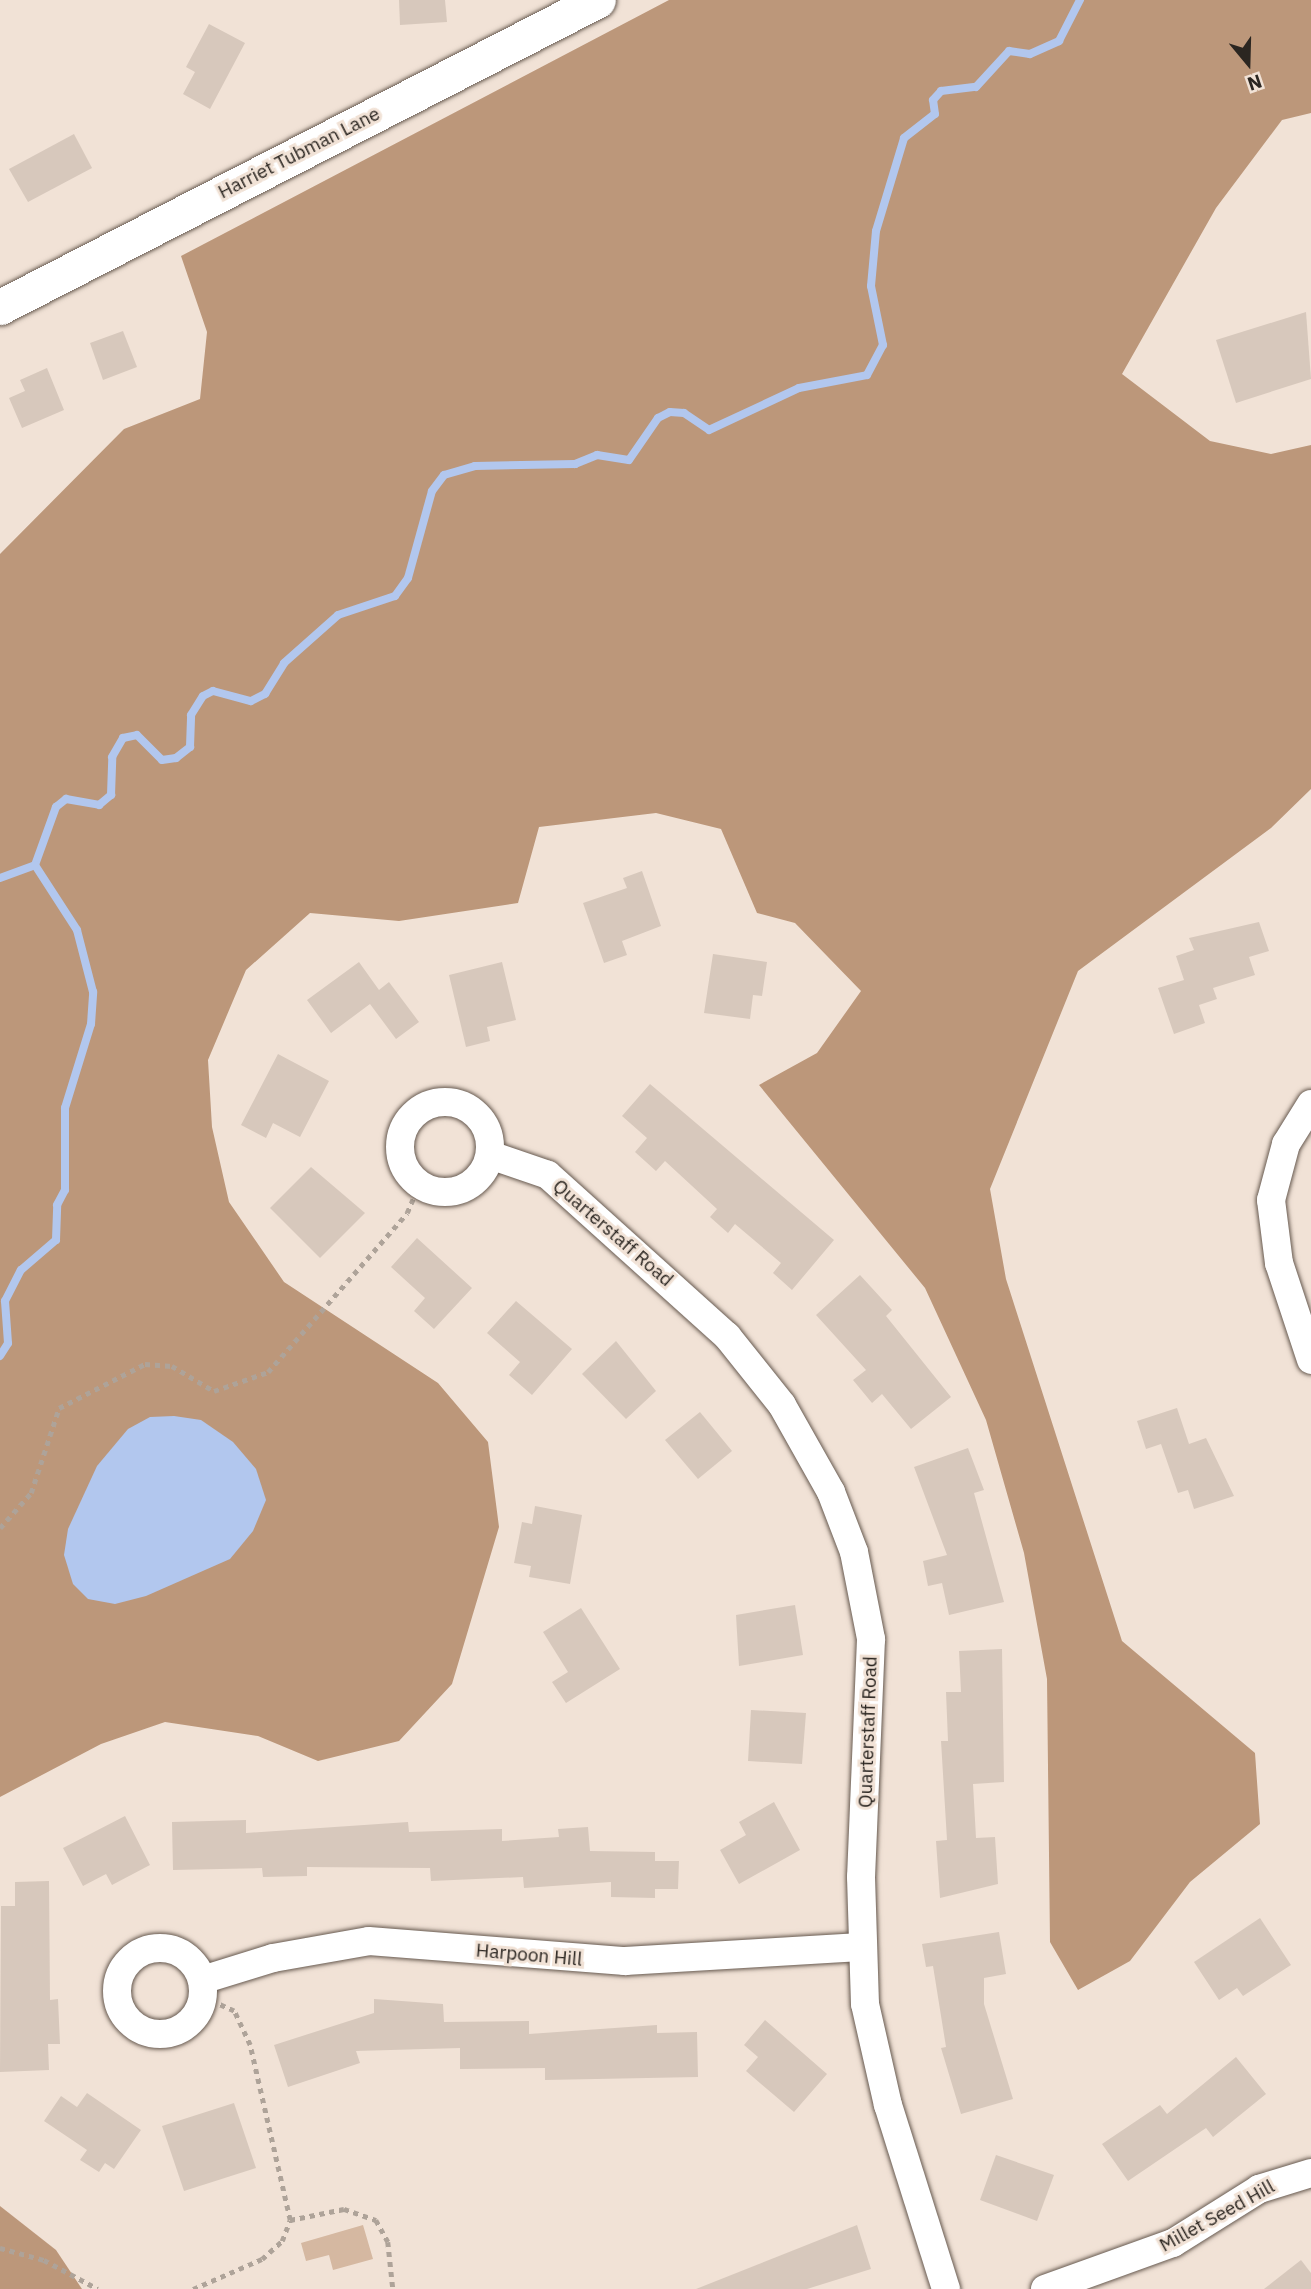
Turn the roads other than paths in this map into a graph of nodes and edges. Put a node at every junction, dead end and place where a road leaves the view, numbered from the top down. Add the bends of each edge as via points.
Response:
1 (598, 0) edge
2 (0, 307) edge
3 (1311, 1104) edge
4 (490, 1156) junction
5 (1311, 1360) edge
6 (861, 1947) junction
7 (202, 1988) road end
8 (1311, 2173) edge
9 (946, 2289) edge
10 (1045, 2289) edge

1 - 2 street, Harriet Tubman Lane
3 - 5 street via 1286,1144 1271,1200 1279,1263
4 - 4 street via 477,1114 443,1101 426,1105 411,1116 399,1143 401,1162 418,1185 449,1193 467,1187
4 - 6 street, Quarterstaff Road via 548,1175 727,1336 782,1405 831,1492 854,1552 871,1639
6 - 7 street, Harpoon Hill via 625,1961 369,1941 285,1955
6 - 9 street, Quarterstaff Road via 865,2004 888,2105
8 - 10 street, Millet Seed Hill via 1259,2189 1173,2244

